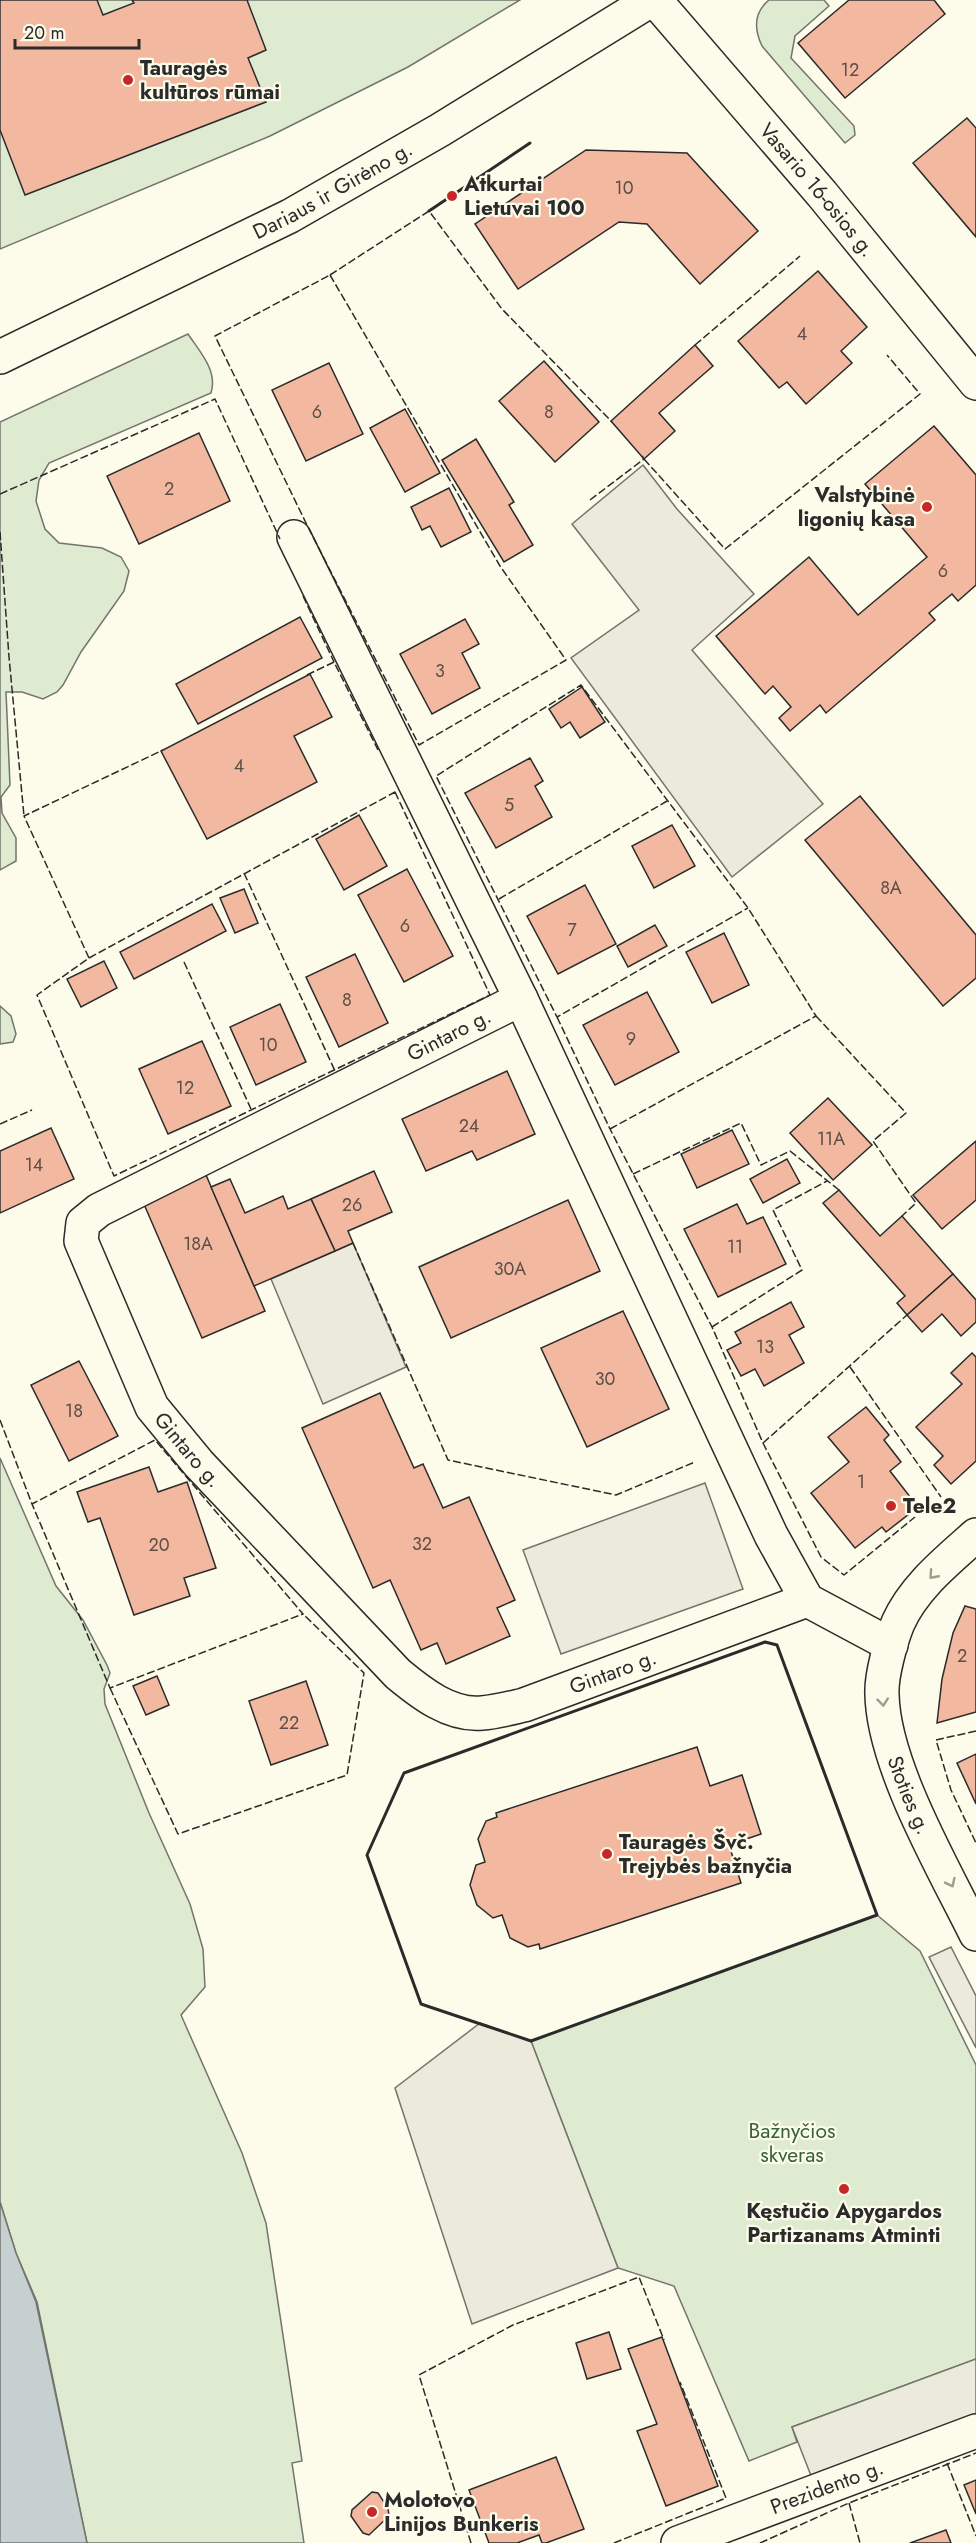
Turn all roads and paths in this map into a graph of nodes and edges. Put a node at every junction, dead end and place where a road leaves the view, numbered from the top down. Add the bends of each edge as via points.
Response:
1 (653, 0) edge
2 (0, 357) edge
3 (976, 383) edge
4 (294, 537) dead end
5 (521, 999) junction
6 (976, 1535) edge
7 (807, 1600) junction
8 (891, 1645) junction
9 (976, 1934) edge
10 (976, 2431) edge
11 (678, 2543) edge

1 - 2 main road, Dariaus ir Girėno g. via 290,216
1 - 3 main road, Vasario 16-osios g. via 822,194
4 - 5 main road
5 - 7 main road via 771,1536
5 - 7 main road, Gintaro g. via 99,1210 83,1223 81,1241 152,1407 199,1464 398,1674 418,1691 457,1710 481,1713 524,1705
6 -> 8 main road, Stoties g. via 934,1572 898,1623
7 - 8 main road
8 -> 9 main road, Stoties g. via 882,1692 888,1738 922,1824
10 - 11 main road, Prezidento g.

